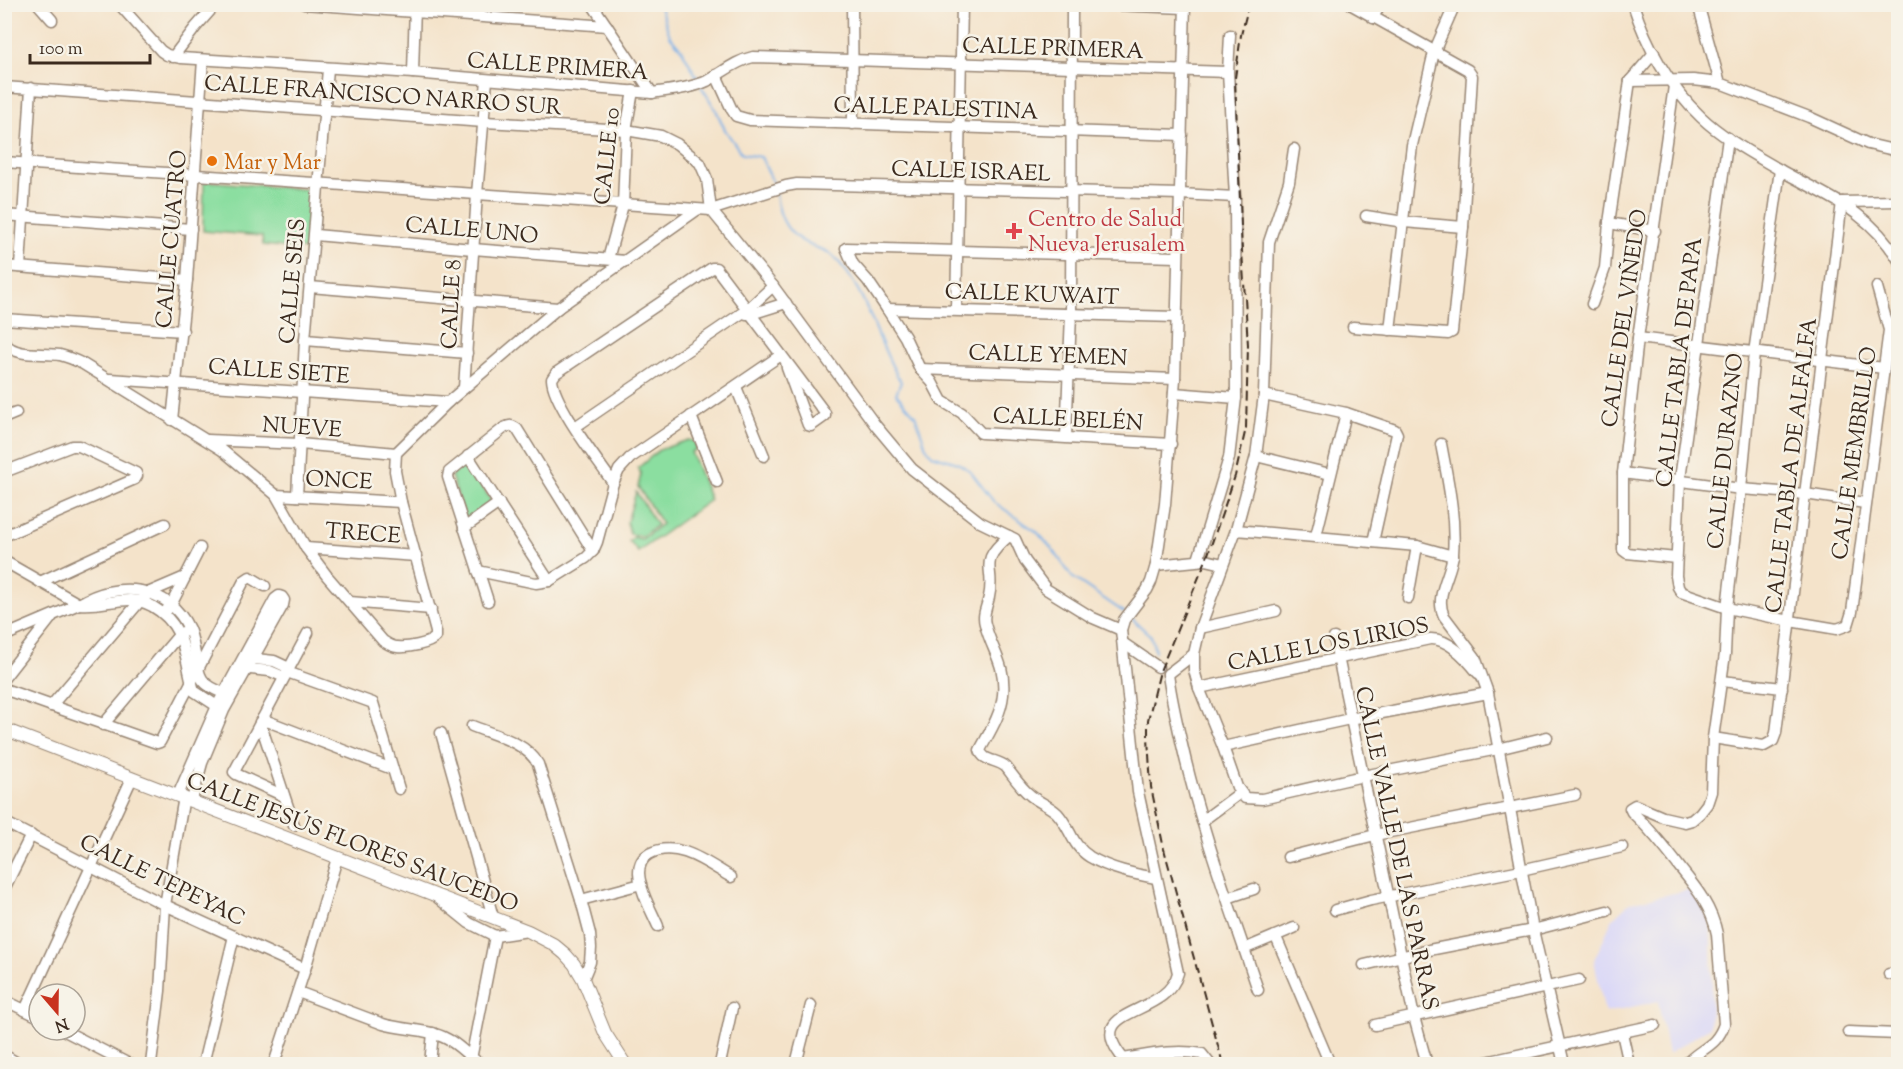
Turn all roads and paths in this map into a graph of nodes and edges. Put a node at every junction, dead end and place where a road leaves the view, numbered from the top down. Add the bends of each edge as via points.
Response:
1 (38, 4) edge
2 (119, 4) edge
3 (304, 4) edge
4 (592, 4) edge
5 (852, 4) edge
6 (962, 4) edge
7 (1072, 4) edge
8 (1088, 4) edge
9 (1350, 4) edge
10 (1380, 4) edge
11 (1455, 4) edge
12 (1633, 4) edge
13 (1698, 4) edge
14 (1185, 6) edge
15 (210, 7) edge
16 (415, 9) edge
17 (1373, 18) junction
18 (52, 20) dead end
19 (607, 26) junction
20 (1230, 35) dead end
21 (1434, 52) junction
22 (1654, 53) junction
23 (173, 57) junction
24 (203, 60) junction
25 (852, 60) junction
26 (961, 63) junction
27 (1071, 67) junction
28 (328, 69) junction
29 (1184, 71) junction
30 (1228, 72) junction
31 (413, 74) junction
32 (716, 75) junction
33 (487, 80) junction
34 (1630, 81) junction
35 (1672, 83) junction
36 (1720, 83) junction
37 (4, 87) edge
38 (31, 88) junction
39 (633, 91) junction
40 (652, 93) junction
41 (200, 102) junction
42 (325, 109) junction
43 (484, 122) junction
44 (853, 124) junction
45 (959, 127) junction
46 (626, 130) junction
47 (1070, 131) junction
48 (1182, 135) junction
49 (1728, 138) junction
50 (1294, 149) dead end
51 (1899, 151) edge
52 (4, 162) edge
53 (27, 163) junction
54 (1780, 170) junction
55 (195, 175) junction
56 (319, 183) junction
57 (959, 189) junction
58 (1071, 192) junction
59 (477, 194) junction
60 (1180, 194) junction
61 (1235, 198) junction
62 (1899, 201) edge
63 (1842, 202) junction
64 (623, 205) junction
65 (697, 210) junction
66 (711, 210) junction
67 (4, 215) edge
68 (23, 216) junction
69 (1366, 216) dead end
70 (1404, 222) junction
71 (1609, 223) junction
72 (1463, 227) junction
73 (191, 229) junction
74 (1655, 231) junction
75 (315, 235) junction
76 (473, 249) junction
77 (957, 250) junction
78 (1071, 253) junction
79 (1177, 257) junction
80 (608, 259) junction
81 (1899, 259) edge
82 (626, 261) junction
83 (4, 267) edge
84 (20, 267) junction
85 (187, 280) junction
86 (773, 286) junction
87 (310, 287) junction
88 (1877, 287) dead end
89 (471, 300) junction
90 (786, 303) junction
91 (1592, 304) dead end
92 (558, 308) junction
93 (887, 309) junction
94 (956, 310) junction
95 (746, 312) junction
96 (1071, 314) junction
97 (1176, 317) junction
98 (4, 319) edge
99 (1353, 327) dead end
100 (1390, 330) junction
101 (183, 331) junction
102 (1638, 338) junction
103 (305, 340) junction
104 (4, 343) edge
105 (1698, 345) junction
106 (467, 353) junction
107 (1754, 353) junction
108 (784, 358) junction
109 (1822, 359) junction
110 (1884, 368) junction
111 (920, 369) junction
112 (1068, 374) junction
113 (107, 379) junction
114 (1175, 379) junction
115 (177, 382) junction
116 (736, 387) junction
117 (464, 388) junction
118 (302, 392) junction
119 (1174, 393) junction
120 (1264, 395) junction
121 (1236, 398) junction
122 (448, 402) junction
123 (16, 413) dead end
124 (1346, 413) junction
125 (691, 416) junction
126 (4, 418) edge
127 (172, 420) junction
128 (575, 427) junction
129 (1066, 437) junction
130 (206, 440) junction
131 (300, 444) junction
132 (1171, 444) junction
133 (1441, 444) dead end
134 (396, 453) junction
135 (468, 456) junction
136 (764, 456) dead end
137 (1256, 456) junction
138 (4, 472) edge
139 (1623, 473) junction
140 (1330, 474) junction
141 (1680, 480) junction
142 (717, 482) dead end
143 (613, 483) junction
144 (1741, 489) junction
145 (1804, 494) junction
146 (276, 495) junction
147 (297, 496) junction
148 (401, 501) junction
149 (1865, 502) junction
150 (499, 503) junction
151 (165, 524) dead end
152 (464, 528) junction
153 (1236, 530) junction
154 (4, 536) edge
155 (1009, 536) junction
156 (1316, 536) junction
157 (1373, 542) junction
158 (1417, 546) junction
159 (200, 548) dead end
160 (306, 548) junction
161 (593, 551) junction
162 (416, 555) junction
163 (1453, 556) junction
164 (1676, 558) junction
165 (1198, 560) junction
166 (4, 561) edge
167 (1223, 564) junction
168 (1156, 565) junction
169 (10, 570) edge
170 (478, 571) junction
171 (185, 577) junction
172 (549, 581) junction
173 (40, 582) junction
174 (265, 586) dead end
175 (150, 592) junction
176 (1408, 598) dead end
177 (141, 600) junction
178 (488, 601) dead end
179 (350, 602) junction
180 (79, 604) junction
181 (1727, 608) junction
182 (168, 609) junction
183 (431, 609) junction
184 (1276, 611) dead end
185 (53, 615) junction
186 (1790, 621) junction
187 (1122, 625) junction
188 (1200, 628) junction
189 (184, 632) junction
190 (309, 633) dead end
191 (4, 636) edge
192 (1334, 638) dead end
193 (1123, 643) junction
194 (1194, 654) junction
195 (1338, 659) junction
196 (245, 663) junction
197 (199, 668) junction
198 (1163, 670) junction
199 (287, 672) junction
200 (4, 678) edge
201 (1484, 680) junction
202 (1722, 681) junction
203 (192, 683) junction
204 (1199, 688) junction
205 (1782, 688) junction
206 (4, 689) edge
207 (1488, 693) junction
208 (227, 694) junction
209 (51, 706) junction
210 (220, 708) junction
211 (1350, 719) junction
212 (261, 721) junction
213 (103, 725) junction
214 (472, 726) dead end
215 (4, 729) edge
216 (441, 733) dead end
217 (1547, 737) dead end
218 (1713, 738) junction
219 (1223, 747) junction
220 (1498, 749) junction
221 (392, 769) junction
222 (1363, 776) junction
223 (132, 778) junction
224 (399, 789) dead end
225 (1240, 793) junction
226 (1575, 795) dead end
227 (284, 796) junction
228 (185, 797) junction
229 (1509, 809) junction
230 (1202, 821) junction
231 (4, 822) edge
232 (294, 825) dead end
233 (31, 835) junction
234 (1375, 835) junction
235 (1622, 847) dead end
236 (1288, 857) dead end
237 (337, 858) junction
238 (92, 867) junction
239 (1521, 870) junction
240 (731, 877) dead end
241 (1156, 878) junction
242 (641, 884) junction
243 (1254, 888) dead end
244 (4, 889) edge
245 (433, 894) junction
246 (1390, 896) junction
247 (1227, 898) junction
248 (580, 900) junction
249 (165, 905) junction
250 (1335, 910) dead end
251 (1607, 911) dead end
252 (493, 917) junction
253 (658, 926) dead end
254 (1294, 928) dead end
255 (1533, 930) junction
256 (528, 931) junction
257 (234, 936) junction
258 (495, 936) junction
259 (1276, 937) junction
260 (1244, 949) junction
261 (1402, 957) junction
262 (1364, 965) dead end
263 (305, 969) junction
264 (584, 979) junction
265 (1580, 980) dead end
266 (1546, 988) junction
267 (1258, 990) dead end
268 (298, 992) junction
269 (4, 1000) edge
270 (811, 1005) dead end
271 (732, 1008) dead end
272 (25, 1010) joint
273 (1414, 1017) junction
274 (1375, 1024) dead end
275 (1655, 1025) dead end
276 (1848, 1032) dead end
277 (432, 1033) junction
278 (1622, 1033) junction
279 (1899, 1034) edge
280 (86, 1042) edge
281 (1560, 1047) junction
282 (4, 1055) edge
283 (476, 1062) edge
284 (1125, 1062) edge
285 (1208, 1062) edge
286 (721, 1064) edge
287 (19, 1065) edge
288 (129, 1065) edge
289 (152, 1065) edge
290 (203, 1065) edge
291 (274, 1065) edge
292 (430, 1065) edge
293 (625, 1065) edge
294 (796, 1065) edge
295 (1330, 1065) edge
296 (1427, 1065) edge
297 (1477, 1065) edge
298 (1564, 1065) edge
299 (1629, 1065) edge
300 (1686, 1065) edge

1 - 18 street
2 - 23 street via 161,51
3 - 16 street
4 - 19 street
5 - 25 street
6 - 26 street
7 - 27 street
8 - 14 street
9 - 17 street
10 - 17 street
11 - 21 street
12 - 22 street
13 - 36 street
14 - 29 street
15 - 23 street
16 - 19 street
16 - 31 street
17 - 21 street
19 - 40 street
20 - 30 street
21 - 70 street via 1413,145
21 - 72 street via 1472,76
22 - 34 street
22 - 35 street
23 - 24 street, CALLE PRIMERA
24 - 28 street, CALLE PRIMERA
24 - 41 street, CALLE CUATRO
25 - 26 street, CALLE PRIMERA
25 - 32 street, CALLE PRIMERA via 753,57
25 - 44 street
26 - 27 street, CALLE PRIMERA
26 - 45 street
27 - 29 street, CALLE PRIMERA
27 - 47 street
28 - 31 street, CALLE PRIMERA
28 - 42 street, CALLE SEIS
29 - 30 street, CALLE PRIMERA
29 - 48 street
30 - 61 street
31 - 33 street, CALLE PRIMERA
32 - 40 street, CALLE PRIMERA via 688,87
32 - 44 street, CALLE PALESTINA via 736,116 750,120
33 - 39 street, CALLE PRIMERA
33 - 43 street, CALLE 8
34 - 35 street
34 - 71 street
35 - 36 street
35 - 49 street via 1700,117
35 - 74 street, CALLE DEL VIÑEDO
36 - 51 street via 1868,144
37 - 38 street, CALLE FRANCISCO NARRO SUR
38 - 41 street, CALLE FRANCISCO NARRO SUR
38 - 53 street
39 - 40 street, CALLE PRIMERA
39 - 46 street, CALLE 10
41 - 42 street, CALLE FRANCISCO NARRO SUR
41 - 55 street, CALLE CUATRO
42 - 43 street, CALLE FRANCISCO NARRO SUR
42 - 56 street, CALLE SEIS
43 - 46 street, CALLE FRANCISCO NARRO SUR
43 - 59 street, CALLE 8
44 - 45 street, CALLE PALESTINA
45 - 47 street, CALLE PALESTINA
45 - 57 street
46 - 64 street, CALLE 10
46 - 66 street, CALLE FRANCISCO NARRO SUR via 661,136 700,163 707,179
47 - 48 street, CALLE PALESTINA
47 - 58 street
48 - 60 street
49 - 54 street
49 - 105 street, CALLE TABLA DE PAPA
50 - 120 street via 1289,182 1269,242
52 - 53 street, CALLE ISRAEL
53 - 55 street, CALLE ISRAEL
53 - 68 street
54 - 63 street
54 - 107 street, CALLE DURAZNO
55 - 56 street, CALLE ISRAEL
55 - 73 street, CALLE CUATRO
56 - 59 street, CALLE ISRAEL
56 - 75 street, CALLE SEIS
57 - 58 street, CALLE ISRAEL
57 - 66 street, CALLE ISRAEL via 797,184
57 - 77 street
58 - 60 street, CALLE ISRAEL
58 - 78 street
59 - 64 street, CALLE ISRAEL
59 - 76 street, CALLE 8
60 - 61 street, CALLE ISRAEL
60 - 79 street
61 - 121 street
62 - 63 street
63 - 81 street via 1872,224
63 - 109 street, CALLE TABLA DE ALFALFA
64 - 65 street, CALLE ISRAEL
64 - 80 street, CALLE 10
65 - 66 street, CALLE ISRAEL
65 - 82 street
66 - 86 street
67 - 68 street
68 - 73 street
68 - 84 street
69 - 70 street
70 - 72 street
70 - 100 street
71 - 74 street
71 - 91 street via 1605,268
72 - 100 street via 1453,328 1448,334
73 - 85 street, CALLE CUATRO
74 - 102 street, CALLE DEL VIÑEDO
75 - 76 street, CALLE UNO
75 - 87 street, CALLE SEIS
76 - 80 street, CALLE UNO
76 - 89 street, CALLE 8
77 - 78 street
77 - 93 street, CALLE BELÉN via 846,248 853,264
77 - 94 street
78 - 79 street
78 - 96 street
79 - 97 street
80 - 82 street, CALLE UNO
82 - 92 street
83 - 84 street
84 - 85 street
85 - 101 street, CALLE CUATRO
86 - 90 street
86 - 95 street
87 - 89 street
87 - 103 street, CALLE SEIS
88 - 110 street, CALLE MEMBRILLO via 1889,327
89 - 92 street
89 - 106 street, CALLE 8
90 - 95 street
90 - 155 street via 912,469 980,522
92 - 117 street
93 - 94 street, CALLE KUWAIT
93 - 111 street, CALLE BELÉN
94 - 96 street, CALLE KUWAIT
95 - 108 street
95 - 128 street
95 - 128 street via 716,268 709,269 555,373 552,385
96 - 97 street, CALLE KUWAIT
96 - 112 street
97 - 114 street
98 - 101 street
99 - 100 street
101 - 115 street, CALLE CUATRO
102 - 105 street
102 - 139 street, CALLE DEL VIÑEDO
103 - 106 street
103 - 118 street, CALLE SEIS
104 - 113 street via 18,352 71,358
105 - 107 street
105 - 141 street, CALLE TABLA DE PAPA
106 - 117 street, CALLE 8
107 - 109 street
107 - 144 street, CALLE DURAZNO
108 - 108 street via 808,425 811,426 825,413
108 - 116 street
109 - 110 street
109 - 145 street, CALLE TABLA DE ALFALFA
110 - 149 street, CALLE MEMBRILLO
111 - 112 street, CALLE YEMEN
111 - 129 street, CALLE BELÉN via 942,402 962,413 981,433
112 - 114 street, CALLE YEMEN
112 - 129 street
113 - 115 street, CALLE SIETE
113 - 127 street
114 - 119 street
115 - 118 street, CALLE SIETE
115 - 127 street, CALLE CUATRO
116 - 125 street
116 - 136 street
117 - 122 street
118 - 122 street, CALLE SIETE
118 - 131 street, CALLE SEIS
119 - 121 street
119 - 132 street
120 - 124 street
120 - 137 street
121 - 165 street via 1229,458
122 - 134 street
123 - 126 street
124 - 140 street
124 - 157 street via 1397,434
125 - 142 street
125 - 143 street via 630,458
127 - 130 street
128 - 143 street
129 - 132 street, CALLE BELÉN
130 - 131 street, NUEVE
130 - 146 street
131 - 134 street, NUEVE
131 - 147 street, CALLE SEIS
132 - 168 street
133 - 163 street via 1454,513
134 - 148 street
135 - 150 street
135 - 152 street via 448,474
135 - 161 street via 504,428 517,429
137 - 140 street
137 - 153 street
138 - 154 street via 79,446 137,476
139 - 141 street
139 - 164 street, CALLE DEL VIÑEDO via 1623,550
140 - 156 street
141 - 144 street
141 - 164 street, CALLE TABLA DE PAPA
143 - 161 street
144 - 145 street
144 - 181 street, CALLE DURAZNO
145 - 149 street
145 - 186 street, CALLE TABLA DE ALFALFA
146 - 147 street, ONCE
146 - 160 street
147 - 148 street, ONCE
148 - 162 street
149 - 186 street, CALLE MEMBRILLO via 1848,626 1837,629
150 - 152 street
150 - 172 street
151 - 173 street
152 - 170 street
153 - 156 street
153 - 167 street
155 - 187 street via 1017,542 1025,561 1046,589 1093,618
155 - 241 street via 993,550 988,566 989,597 984,623 1001,665 1003,695 980,750 982,757 1001,763 1029,795 1054,810 1080,851 1106,866
156 - 157 street
157 - 158 street
158 - 163 street
158 - 176 street
159 - 171 street
160 - 162 street, TRECE
160 - 179 street
161 - 172 street
162 - 183 street
163 - 201 street via 1441,609 1475,657
164 - 181 street, CALLE TABLA DE PAPA via 1681,592
165 - 167 street
165 - 168 street
166 - 169 street
167 - 188 street
168 - 187 street via 1147,590
169 - 173 street
170 - 172 street via 536,583
170 - 178 street
171 - 175 street
171 - 182 street
173 - 180 street
174 - 197 street via 250,577 244,581
175 - 177 street
175 - 180 street via 116,590
175 - 182 street
177 - 180 street
177 - 182 street
177 - 209 street
179 - 183 street
179 - 183 street via 384,641 395,647 434,639
180 - 185 street
181 - 186 street
181 - 202 street, CALLE DURAZNO
182 - 189 street via 174,625
184 - 188 street
185 - 191 street
185 - 200 street
186 - 205 street, CALLE TABLA DE ALFALFA
187 - 193 street
188 - 194 street
189 - 197 street
189 - 203 street
189 - 213 street
190 - 199 street
192 - 195 street, CALLE VALLE DE LAS PARRAS
193 - 198 street
193 - 241 street via 1138,792
194 - 198 street
194 - 204 street
195 - 201 street, CALLE LOS LIRIOS via 1436,639 1468,660
195 - 204 street, CALLE LOS LIRIOS
195 - 211 street, CALLE VALLE DE LAS PARRAS
196 - 196 street via 283,604 282,597 275,599
196 - 199 street via 274,661
196 - 208 street
197 - 203 street
197 - 208 street via 202,679
198 - 230 street
199 - 212 street
199 - 221 street via 371,701
201 - 207 street
202 - 205 street
202 - 218 street, CALLE DURAZNO
203 - 210 street via 194,691
203 - 213 street via 160,742
204 - 219 street
205 - 218 street, CALLE TABLA DE ALFALFA via 1773,741 1764,746
206 - 209 street
207 - 211 street
207 - 220 street
208 - 210 street
209 - 213 street
210 - 228 street
211 - 219 street
211 - 222 street, CALLE VALLE DE LAS PARRAS
212 - 221 street
212 - 227 street
212 - 227 street via 234,772
214 - 248 street via 533,755
215 - 223 main road, CALLE JESÚS FLORES SAUCEDO
216 - 252 street
217 - 220 street
218 - 300 street, CALLE DURAZNO via 1711,792 1707,804 1692,820 1663,818 1635,805 1630,808 1666,848 1714,920 1724,1024 1715,1042
219 - 225 street
220 - 222 street
220 - 229 street
221 - 224 street
222 - 225 street via 1262,799 1250,800
222 - 234 street, CALLE VALLE DE LAS PARRAS
223 - 228 main road, CALLE JESÚS FLORES SAUCEDO
223 - 238 street
225 - 230 street
226 - 229 street
227 - 232 street
228 - 237 main road, CALLE JESÚS FLORES SAUCEDO
228 - 249 street
229 - 234 street
229 - 239 street
230 - 247 street
231 - 233 street, CALLE TEPEYAC
233 - 238 street, CALLE TEPEYAC
233 - 244 street
234 - 236 street
234 - 246 street, CALLE VALLE DE LAS PARRAS
235 - 239 street
237 - 245 main road, CALLE JESÚS FLORES SAUCEDO
237 - 263 street
238 - 249 street, CALLE TEPEYAC
238 - 272 street
239 - 246 street
239 - 255 street
240 - 242 street via 690,854 669,849 642,860
241 - 284 street via 1177,966 1176,978 1162,997 1113,1024 1113,1045
242 - 248 street
242 - 253 street
243 - 247 street
245 - 252 main road, CALLE JESÚS FLORES SAUCEDO
245 - 258 street via 469,923
246 - 250 street
246 - 261 street, CALLE VALLE DE LAS PARRAS
247 - 260 street
248 - 264 street via 591,948
249 - 257 street, CALLE TEPEYAC
249 - 289 street
251 - 255 street
252 - 256 main road, CALLE JESÚS FLORES SAUCEDO
254 - 259 street
255 - 261 street
255 - 266 street
256 - 258 street
256 - 264 main road, CALLE JESÚS FLORES SAUCEDO via 565,954
257 - 263 street, CALLE TEPEYAC
257 - 290 street
258 - 283 street
259 - 260 street
259 - 295 street
260 - 267 street
261 - 262 street
261 - 273 street, CALLE VALLE DE LAS PARRAS
263 - 268 street
264 - 293 main road, CALLE JESÚS FLORES SAUCEDO via 605,1033
265 - 266 street
266 - 273 street
266 - 281 street
268 - 277 street via 396,1028
268 - 291 street
269 - 272 street
270 - 294 street
271 - 286 street
273 - 274 street
273 - 296 street, CALLE VALLE DE LAS PARRAS
275 - 278 street
276 - 279 street
277 - 283 street via 451,1041
277 - 292 street
278 - 281 street
278 - 299 street
280 - 288 street
281 - 297 street
281 - 298 street
282 - 287 street
284 - 285 street via 1177,1052 1202,1054

